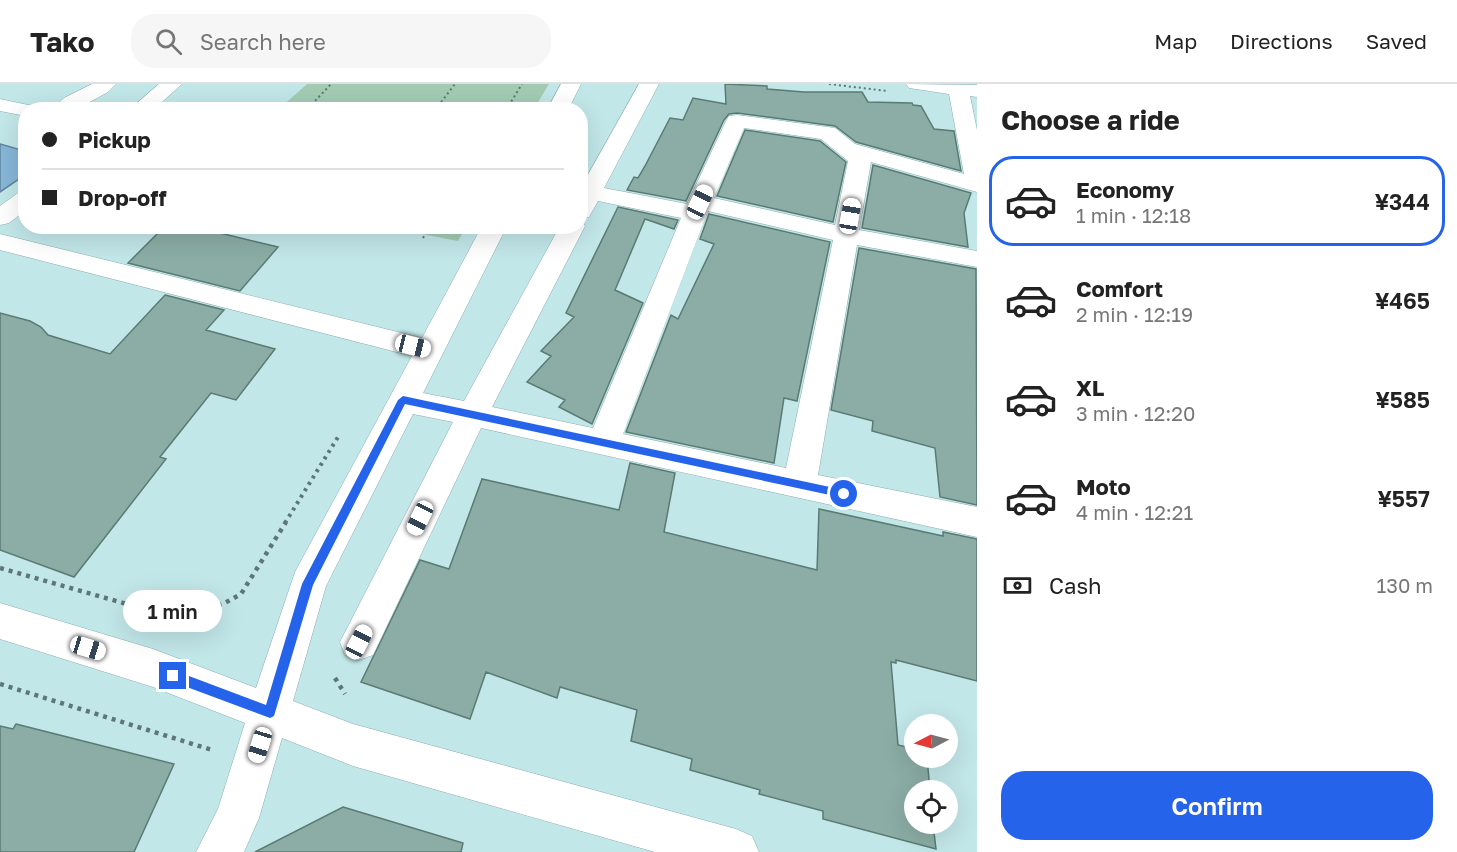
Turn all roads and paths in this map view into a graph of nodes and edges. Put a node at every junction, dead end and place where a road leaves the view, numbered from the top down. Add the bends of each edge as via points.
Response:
1 (106, 84) edge
2 (172, 84) edge
3 (331, 84) edge
4 (455, 84) edge
5 (522, 84) edge
6 (571, 84) edge
7 (649, 84) edge
8 (916, 84) edge
9 (968, 90) edge
10 (73, 102) edge
11 (150, 102) edge
12 (315, 102) edge
13 (442, 102) edge
14 (511, 102) edge
15 (561, 102) edge
16 (0, 105) edge
17 (18, 109) edge
18 (848, 149) junction
19 (977, 184) edge
20 (588, 198) edge
21 (588, 202) edge
22 (18, 204) edge
23 (697, 207) junction
24 (0, 218) edge
25 (425, 234) edge
26 (491, 234) edge
27 (569, 234) edge
28 (846, 235) junction
29 (423, 238) dead end
30 (0, 242) edge
31 (977, 259) edge
32 (429, 350) junction
33 (403, 400) junction
34 (472, 415) junction
35 (340, 433) dead end
36 (603, 442) junction
37 (800, 484) junction
38 (977, 522) edge
39 (0, 568) edge
40 (0, 621) edge
41 (359, 642) dead end
42 (0, 684) edge
43 (270, 712) junction
44 (216, 751) dead end
45 (219, 852) edge
46 (736, 852) edge

1 - 10 street
2 - 11 street
3 - 12 path
4 - 13 path
5 - 14 path
6 - 15 street
7 - 20 street
8 - 9 street
9 - 19 street
16 - 17 street
18 - 19 street
18 - 23 street via 827,133 737,121
18 - 28 street via 860,159
21 - 23 street
22 - 24 street
23 - 28 street
23 - 36 street
25 - 29 path
26 - 32 street
27 - 34 street
28 - 31 street
28 - 37 street
30 - 32 street
32 - 33 street
33 - 34 street
33 - 43 street via 308,584
34 - 36 street
34 - 41 street
35 - 39 path via 241,594 227,605 188,614 162,614
36 - 37 street
37 - 38 street
40 - 43 street via 153,668
42 - 44 path
43 - 45 street via 237,818
43 - 46 street via 353,745

